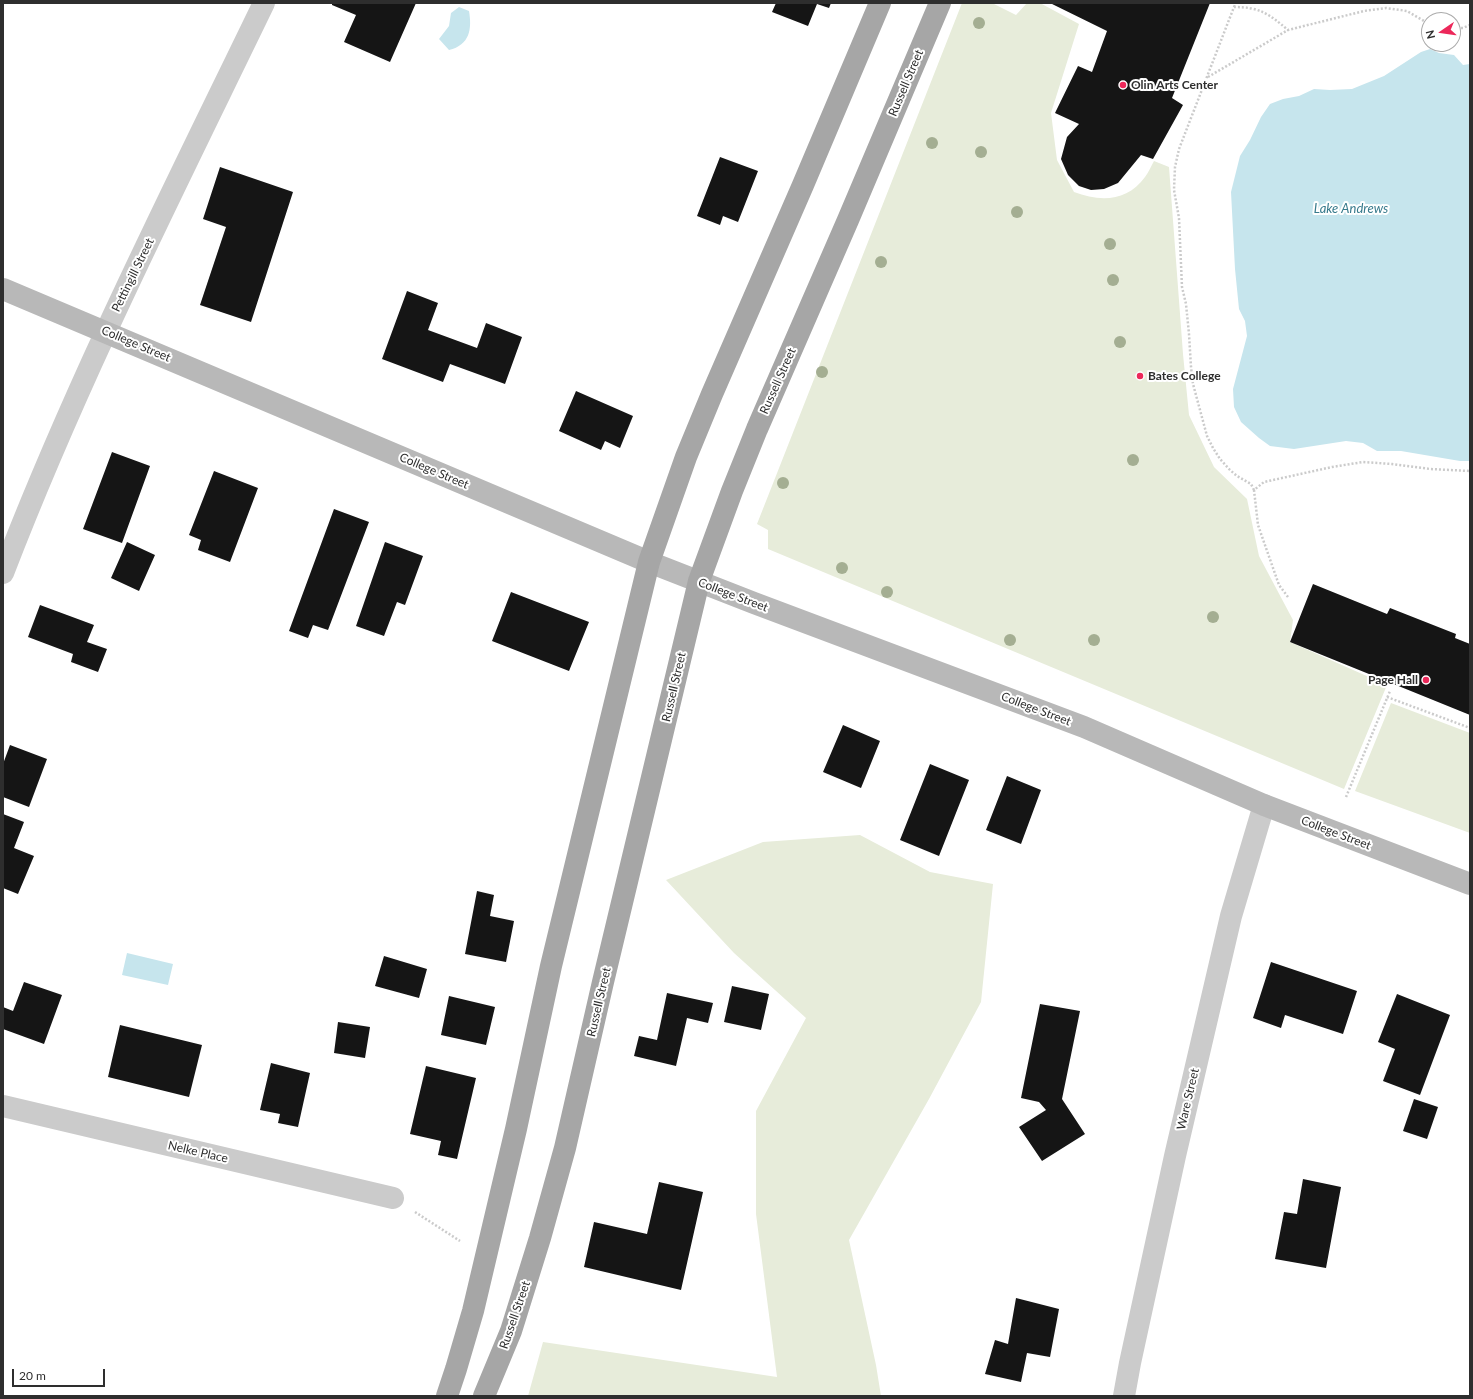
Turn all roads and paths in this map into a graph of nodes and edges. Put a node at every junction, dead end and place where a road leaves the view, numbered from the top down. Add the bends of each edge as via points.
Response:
1 (264, 3) edge
2 (880, 3) edge
3 (940, 3) edge
4 (1236, 3) edge
5 (1234, 7) junction
6 (1421, 20) edge
7 (1288, 30) junction
8 (1207, 77) junction
9 (3, 288) edge
10 (106, 331) junction
11 (1470, 470) edge
12 (1254, 490) junction
13 (649, 562) junction
14 (3, 573) edge
15 (699, 581) junction
16 (1288, 597) dead end
17 (1390, 691) dead end
18 (1387, 697) junction
19 (1470, 728) edge
20 (1346, 797) dead end
21 (1264, 805) junction
22 (1470, 884) edge
23 (3, 1106) edge
24 (393, 1198) joint
25 (460, 1242) dead end
26 (511, 1331) junction
27 (447, 1396) edge
28 (484, 1396) edge
29 (490, 1396) edge
30 (1124, 1396) edge

1 - 10 street, Pettingill Street
2 - 13 main road via 709,401
3 - 15 main road, Russell Street via 754,436
4 - 5 path
5 - 7 path via 1249,7 1270,15
5 - 8 path
6 - 7 path via 1408,11 1386,8 1358,12
7 - 8 path
8 - 12 path via 1179,149 1175,168 1174,190 1179,218 1182,287 1190,334 1191,367 1207,436 1220,458 1237,476 1251,484
9 - 10 main road, College Street
10 - 13 main road, College Street
10 - 14 street, Pettingill Street via 26,512
11 - 12 path via 1363,462 1264,482
12 - 16 path via 1258,525 1279,585
13 - 15 main road, College Street
13 - 27 main road via 551,966 474,1303
15 - 21 main road, College Street via 1084,727
15 - 26 main road, Russell Street via 565,1148
17 - 18 path
18 - 19 path
18 - 20 path
21 - 22 main road, College Street
21 - 30 street, Ware Street via 1231,916 1175,1156
23 - 24 street, Nelke Place
24 - 25 path
26 - 28 main road, Russell Street
26 - 29 main road

